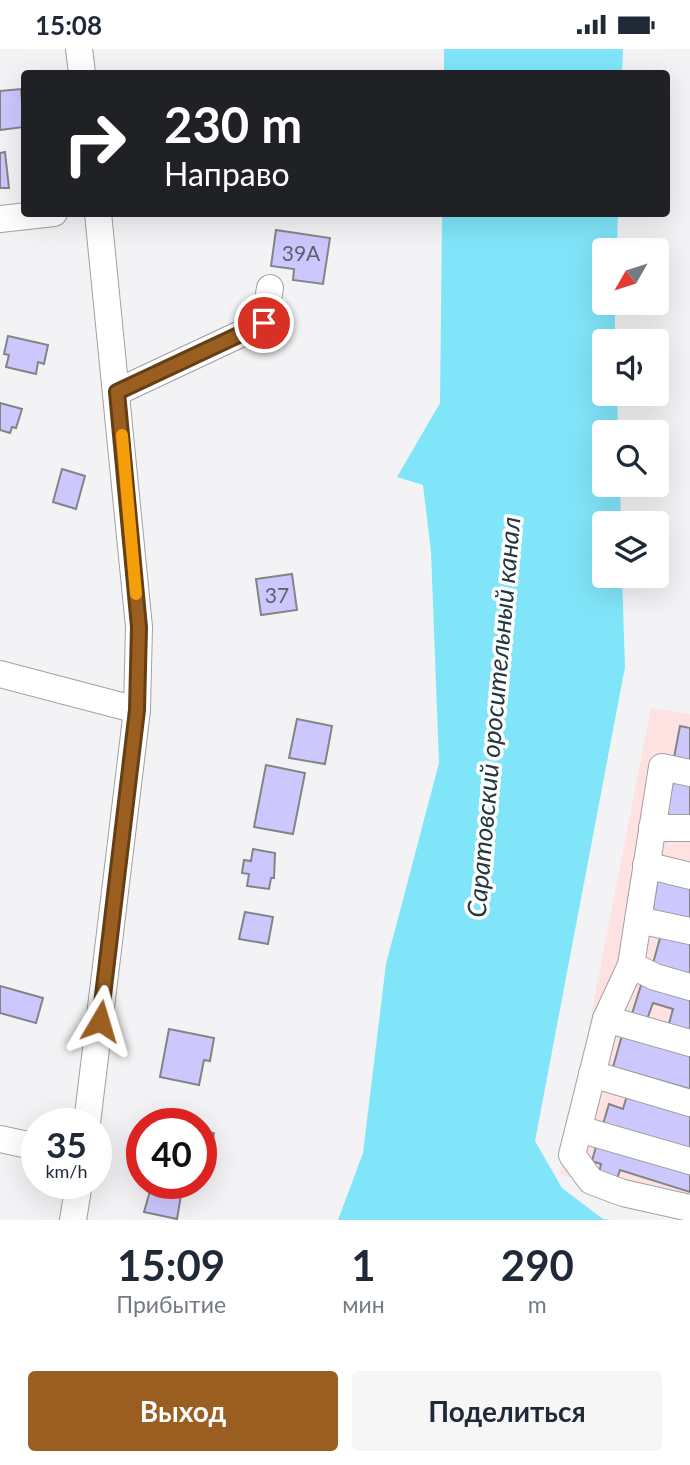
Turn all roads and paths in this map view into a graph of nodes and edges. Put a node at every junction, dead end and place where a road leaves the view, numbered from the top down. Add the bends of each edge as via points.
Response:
1 (79, 49) edge
2 (82, 70) edge
3 (21, 217) edge
4 (98, 217) edge
5 (0, 219) edge
6 (270, 288) dead end
7 (117, 392) junction
8 (0, 674) edge
9 (137, 710) junction
10 (690, 773) edge
11 (652, 828) junction
12 (690, 828) edge
13 (646, 866) junction
14 (690, 876) edge
15 (638, 920) junction
16 (690, 931) edge
17 (631, 965) junction
18 (690, 986) edge
19 (606, 1019) junction
20 (690, 1043) edge
21 (592, 1074) junction
22 (690, 1103) edge
23 (89, 1108) edge
24 (579, 1129) junction
25 (0, 1139) edge
26 (21, 1144) edge
27 (690, 1161) edge
28 (76, 1199) edge
29 (690, 1208) edge
30 (73, 1220) edge

1 - 2 street
3 - 5 street
4 - 7 street
6 - 7 street via 264,323
7 - 9 street via 139,627
8 - 9 street
9 - 23 street
10 - 11 street via 662,767
11 - 12 street
11 - 13 street
13 - 14 street
13 - 15 street
15 - 16 street
15 - 17 street
17 - 18 street
17 - 19 street
19 - 20 street
19 - 21 street
21 - 22 street
21 - 24 street
24 - 27 street
24 - 29 street via 572,1155 591,1181
25 - 26 street
28 - 30 street

